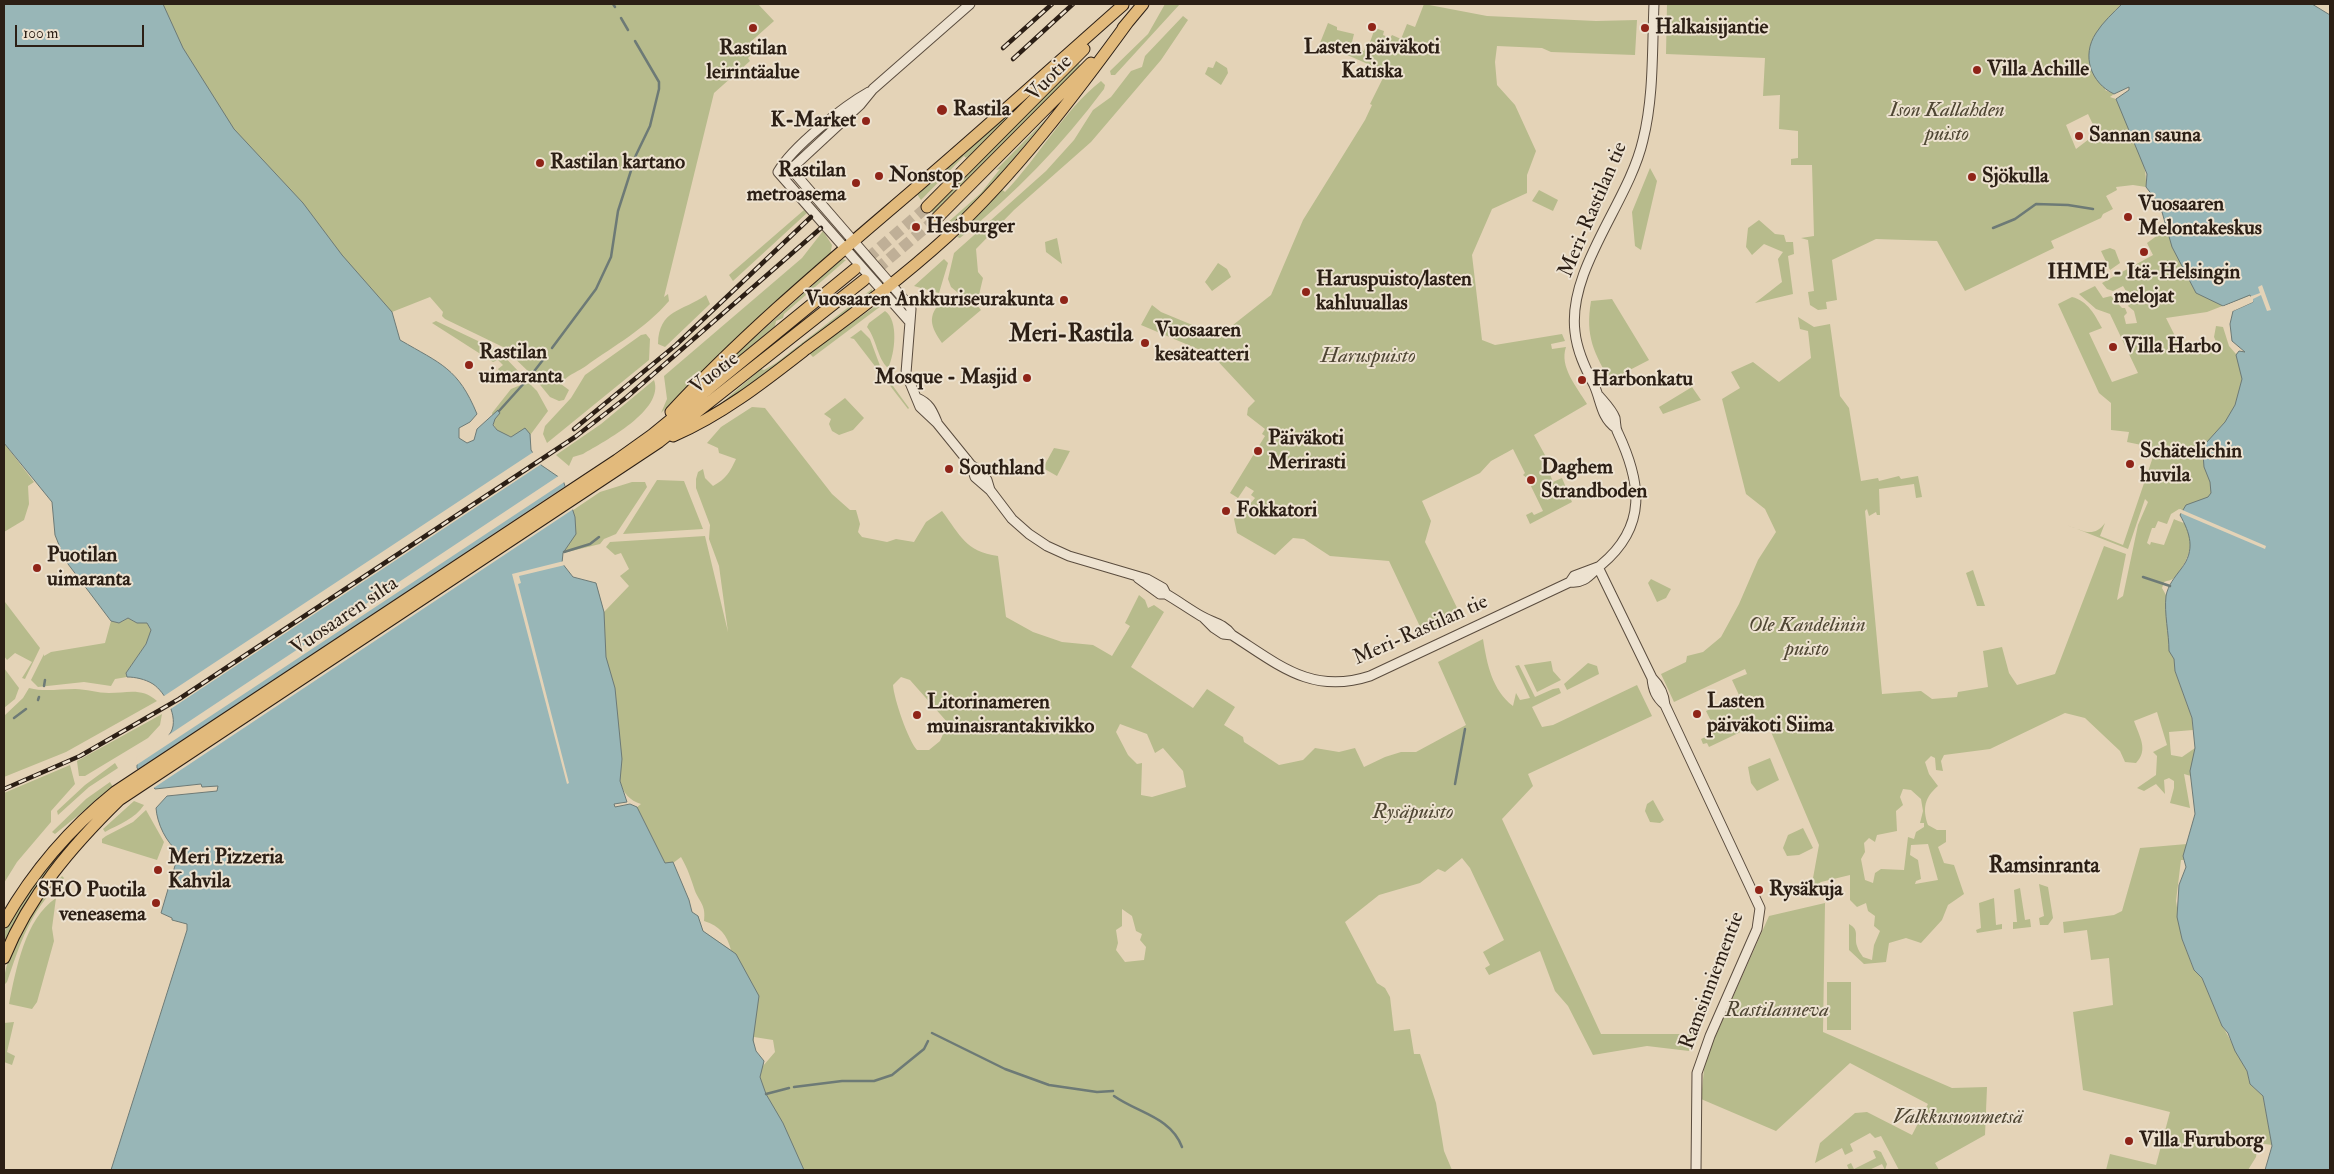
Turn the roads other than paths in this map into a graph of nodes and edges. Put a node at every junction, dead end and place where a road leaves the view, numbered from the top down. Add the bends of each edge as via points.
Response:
1 (970, 4) edge
2 (1123, 4) edge
3 (1143, 4) edge
4 (1654, 4) edge
5 (1128, 22) junction
6 (873, 89) junction
7 (791, 169) junction
8 (778, 172) junction
9 (928, 207) tunnel mouth
10 (936, 218) tunnel mouth
11 (850, 245) junction
12 (855, 269) tunnel mouth
13 (864, 280) tunnel mouth
14 (887, 288) junction
15 (656, 438) junction
16 (583, 487) joint
17 (1598, 567) junction
18 (134, 784) junction
19 (4, 922) edge
20 (4, 958) edge
21 (1696, 1170) edge

1 - 6 street
2 - 9 main road, Vuotie via 1087,46
2 - 11 main road
3 - 5 main road, Vuotie
4 - 17 street, Meri-Rastilan tie via 1650,98 1643,141 1627,185 1584,272 1575,306 1578,350 1599,396 1603,413 1616,428 1633,469 1636,503 1620,545
5 - 10 main road, Vuotie via 1031,125
5 - 14 main road via 1085,81 974,210
6 - 7 street via 855,111
6 - 8 street via 855,99 808,140
7 - 8 street
7 - 11 street
8 - 11 street
11 - 14 street, Meri-Rastilan tie
11 - 15 main road via 722,359 668,415
12 - 15 main road, Vuotie
13 - 15 main road, Vuotie
14 - 15 main road via 732,403 690,428
14 - 17 street, Meri-Rastilan tie via 911,309 906,373 917,398 932,409 937,423 987,480 990,490 1012,519 1038,542 1069,556 1156,584 1204,618 1218,622 1232,635 1306,678 1326,682 1350,681 1380,672
15 - 16 main road, Vuotie
16 - 18 main road, Vuosaaren silta
17 - 21 street, Ramsinniementie via 1652,678 1653,689 1665,705 1756,896 1760,914 1755,936 1697,1073
18 - 19 main road via 87,815 55,848 33,875
18 - 20 main road via 66,856 31,904

